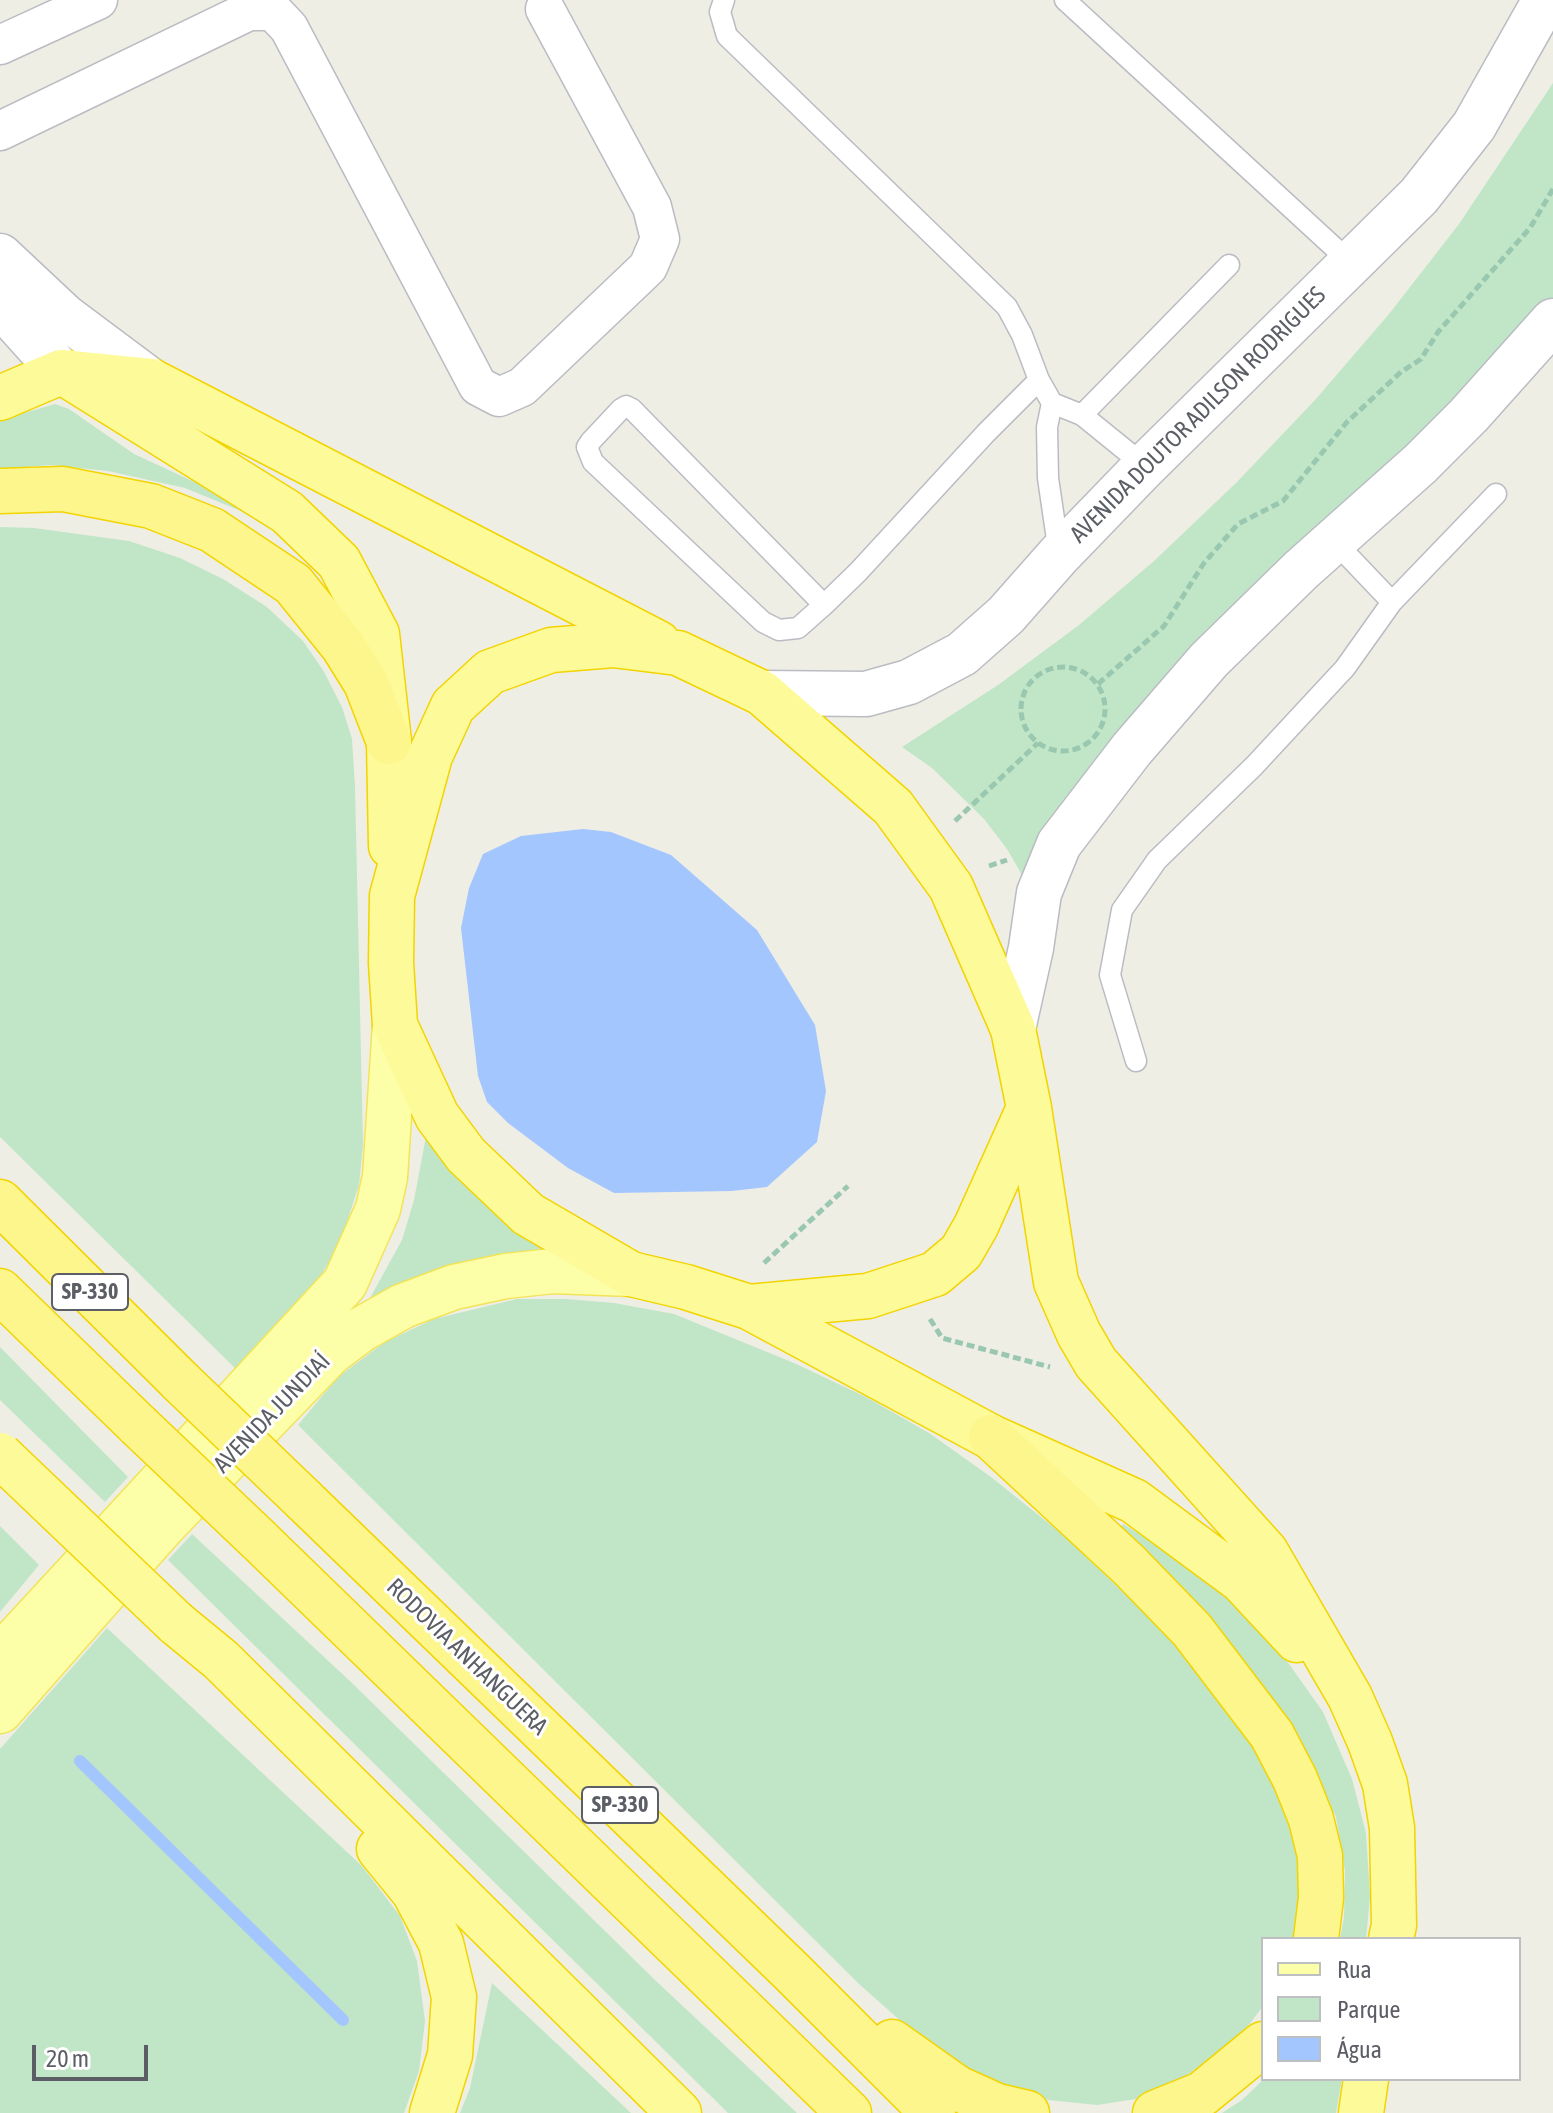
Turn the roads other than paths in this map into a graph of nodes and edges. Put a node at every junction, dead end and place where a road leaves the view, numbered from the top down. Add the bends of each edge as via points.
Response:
1 (98, 0) edge
2 (724, 0) edge
3 (1065, 0) edge
4 (1545, 0) edge
5 (545, 9) dead end
6 (0, 45) edge
7 (0, 131) edge
8 (0, 256) edge
9 (1350, 262) junction
10 (1229, 265) dead end
11 (0, 304) edge
12 (1553, 321) edge
13 (61, 372) junction
14 (1039, 380) junction
15 (151, 381) junction
16 (0, 398) edge
17 (1052, 403) junction
18 (1082, 415) junction
19 (1145, 466) junction
20 (0, 491) edge
21 (1496, 494) dead end
22 (1333, 540) junction
23 (1059, 555) junction
24 (1392, 602) junction
25 (824, 605) junction
26 (678, 653) junction
27 (762, 693) junction
28 (389, 742) junction
29 (392, 896) junction
30 (395, 1025) junction
31 (1013, 1029) junction
32 (1136, 1061) dead end
33 (1029, 1108) junction
34 (0, 1202) edge
35 (631, 1274) junction
36 (0, 1291) edge
37 (749, 1307) junction
38 (991, 1437) junction
39 (0, 1455) edge
40 (0, 1657) edge
41 (221, 1660) junction
42 (1350, 1697) junction
43 (0, 1711) edge
44 (1316, 1937) edge
45 (1391, 1937) edge
46 (792, 1972) junction
47 (1261, 2046) edge
48 (1366, 2081) edge
49 (432, 2113) edge
50 (679, 2113) edge
51 (849, 2113) edge
52 (933, 2113) edge
53 (1027, 2113) edge
54 (1155, 2113) edge
55 (1361, 2113) edge

1 - 6 street
2 - 14 lane via 720,12 727,36 1007,307
3 - 9 lane
4 - 9 street, AVENIDA DOUTOR ADILSON RODRIGUES via 1474,126 1419,196
5 - 7 street via 652,207 660,239 648,267 522,387 499,397 478,386 289,28 273,11 249,11
8 - 15 street via 64,316
9 - 19 street, AVENIDA DOUTOR ADILSON RODRIGUES
10 - 18 lane
11 - 13 street
12 - 22 street via 1420,464
13 - 15 highway
13 - 16 highway
13 - 28 highway via 287,512 339,562 377,634
14 - 17 lane
14 - 25 lane
15 - 26 highway
17 - 18 lane
17 - 23 lane via 1048,478
18 - 19 lane
19 - 23 street, AVENIDA DOUTOR ADILSON RODRIGUES
20 - 28 highway via 63,489 151,506 212,530 293,584 366,683
21 - 24 lane
22 - 24 lane
22 - 31 street via 1209,660 1059,844 1039,893
23 - 27 street, AVENIDA DOUTOR ADILSON RODRIGUES via 1006,615 962,654 909,682 866,694
24 - 32 lane via 1345,668 1157,860 1122,910 1110,975
25 - 25 lane via 632,409 621,409 591,441 587,447 593,462 763,622 779,630 798,628
26 - 27 highway
26 - 29 highway via 613,645 551,650 490,672 453,706 430,756
27 - 31 highway via 893,807 951,887
28 - 29 highway
29 - 30 highway
30 - 35 highway via 437,1116 466,1155 528,1214
30 - 40 main road, AVENIDA JUNDIAÍ via 385,1177 378,1209 345,1283
31 - 33 highway
33 - 37 highway via 961,1252 935,1274 868,1296
33 - 42 highway via 1056,1282 1079,1334 1096,1363 1266,1552
34 - 46 highway, RODOVIA ANHANGUERA / SP-330, bridge
35 - 37 highway
35 - 43 main road, AVENIDA JUNDIAÍ via 553,1271 506,1276 454,1287 362,1329 330,1353 173,1515
36 - 51 highway, SP-330, bridge
37 - 38 highway
38 - 42 highway via 1134,1501 1241,1580
38 - 44 highway via 1192,1630 1272,1735 1311,1819 1320,1856
39 - 41 highway, bridge
41 - 49 highway via 414,1892 441,1943 454,1997 450,2055
41 - 50 highway
42 - 45 highway via 1385,1784 1393,1843
46 - 52 highway, RODOVIA ANHANGUERA / SP-330
46 - 53 highway via 957,2088
47 - 54 highway via 1202,2094
48 - 55 highway

